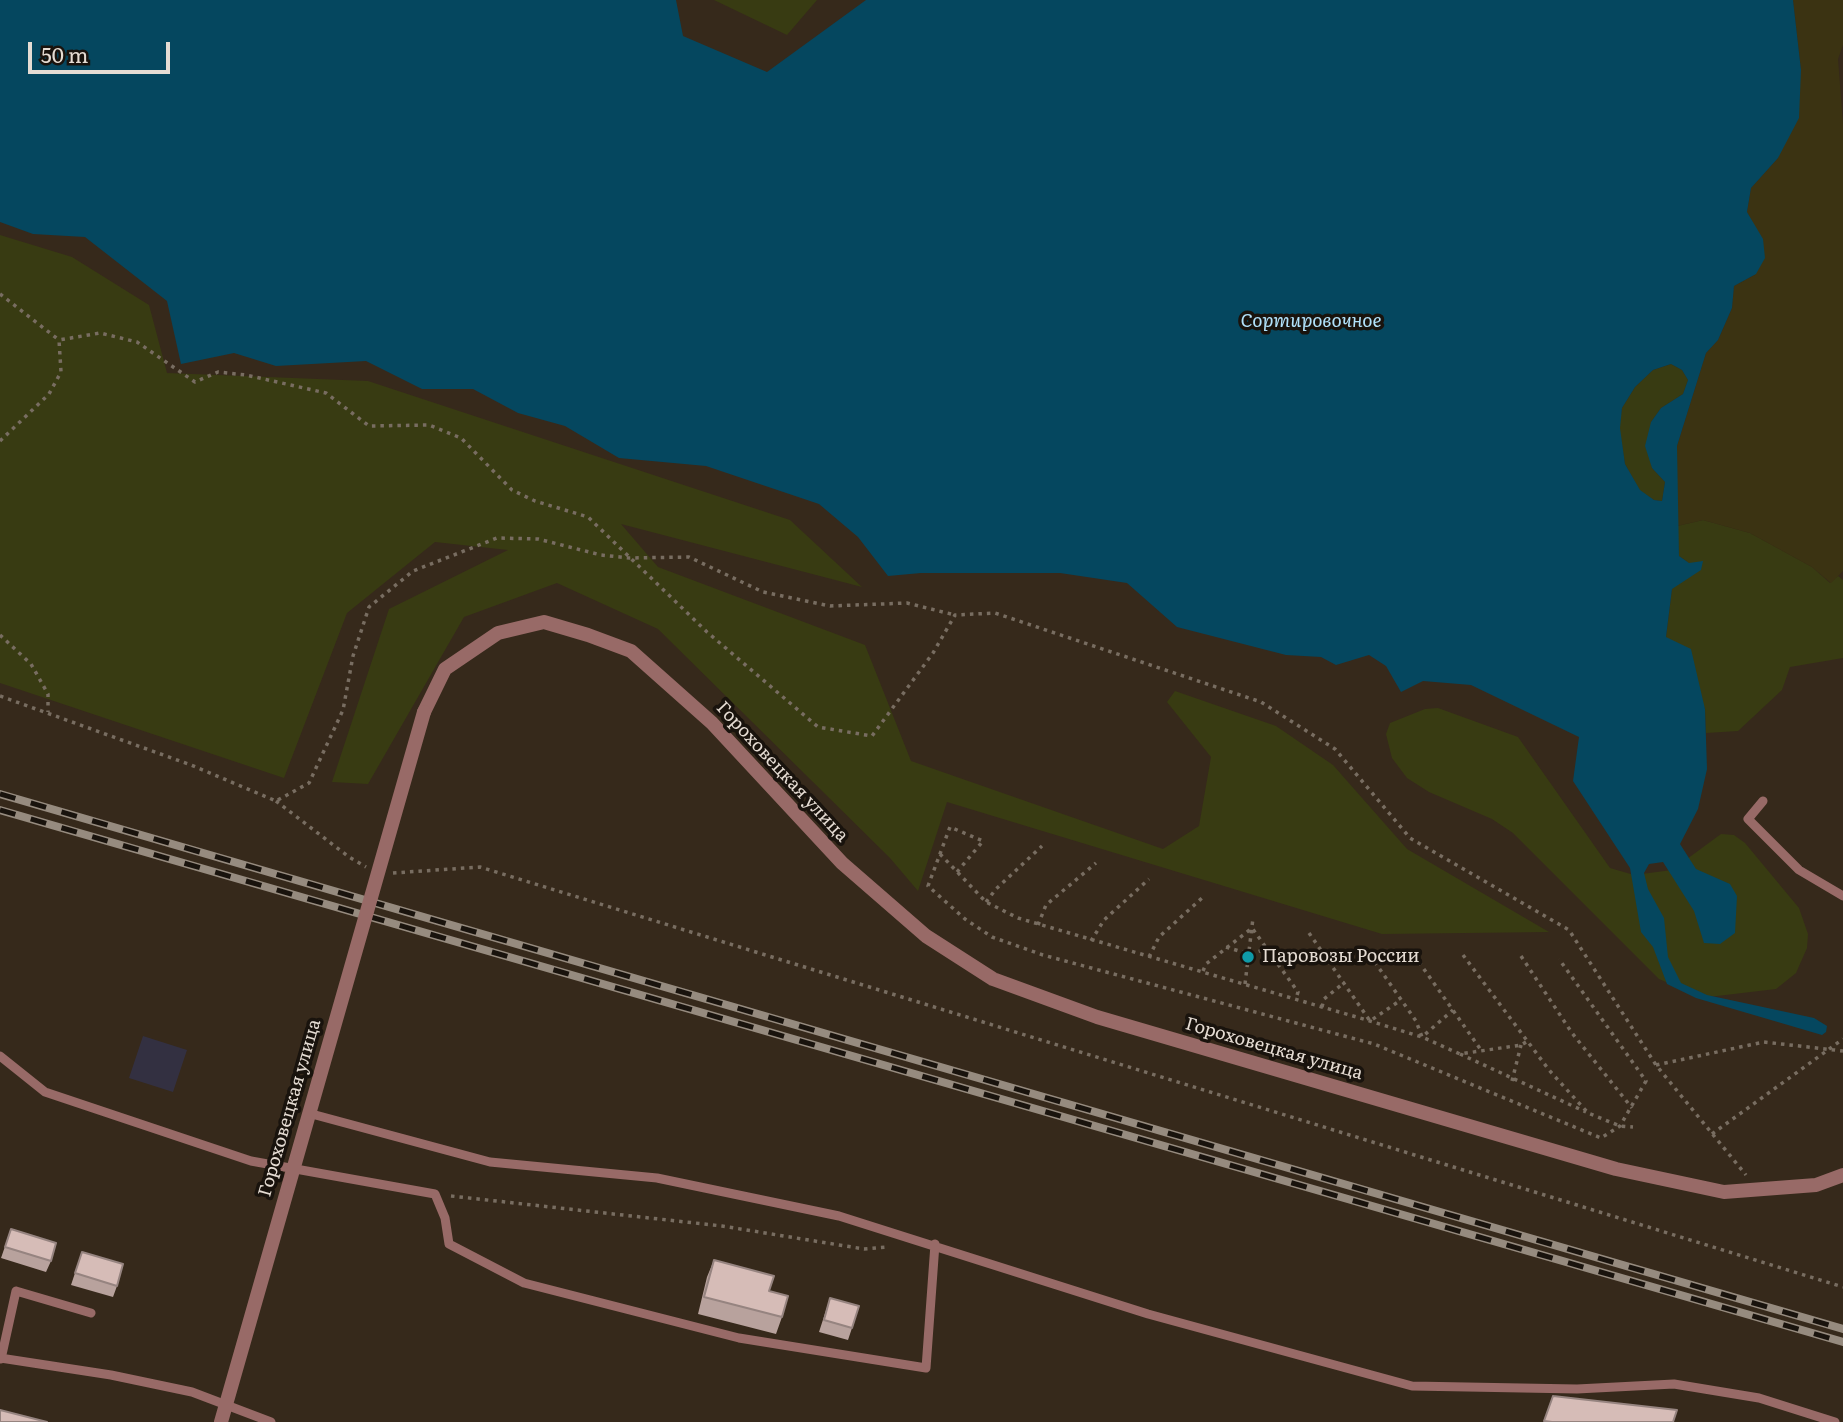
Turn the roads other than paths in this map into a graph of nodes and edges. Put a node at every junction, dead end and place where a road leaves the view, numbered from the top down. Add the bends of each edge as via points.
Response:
1 (1763, 801) dead end
2 (1843, 895) edge
3 (0, 1056) edge
4 (308, 1113) junction
5 (1843, 1175) edge
6 (935, 1244) junction
7 (90, 1314) dead end
8 (1, 1358) edge
9 (221, 1422) edge
10 (271, 1422) edge
11 (1835, 1422) edge

1 - 2 lane via 1748,819 1799,870
3 - 6 lane via 45,1092 251,1161 435,1194 449,1244 524,1283 739,1338 926,1368
4 - 5 street, Гороховецкая улица, bridge via 424,712 445,669 498,633 544,622 631,651 712,723 842,863 926,936 993,979 1097,1017 1616,1170 1724,1192 1816,1185
4 - 6 lane via 490,1162 657,1178 839,1216
4 - 9 street, Гороховецкая улица, bridge
6 - 11 lane via 1148,1314 1412,1386 1577,1389 1674,1384 1759,1398
7 - 8 lane via 16,1291
8 - 10 lane via 192,1392

